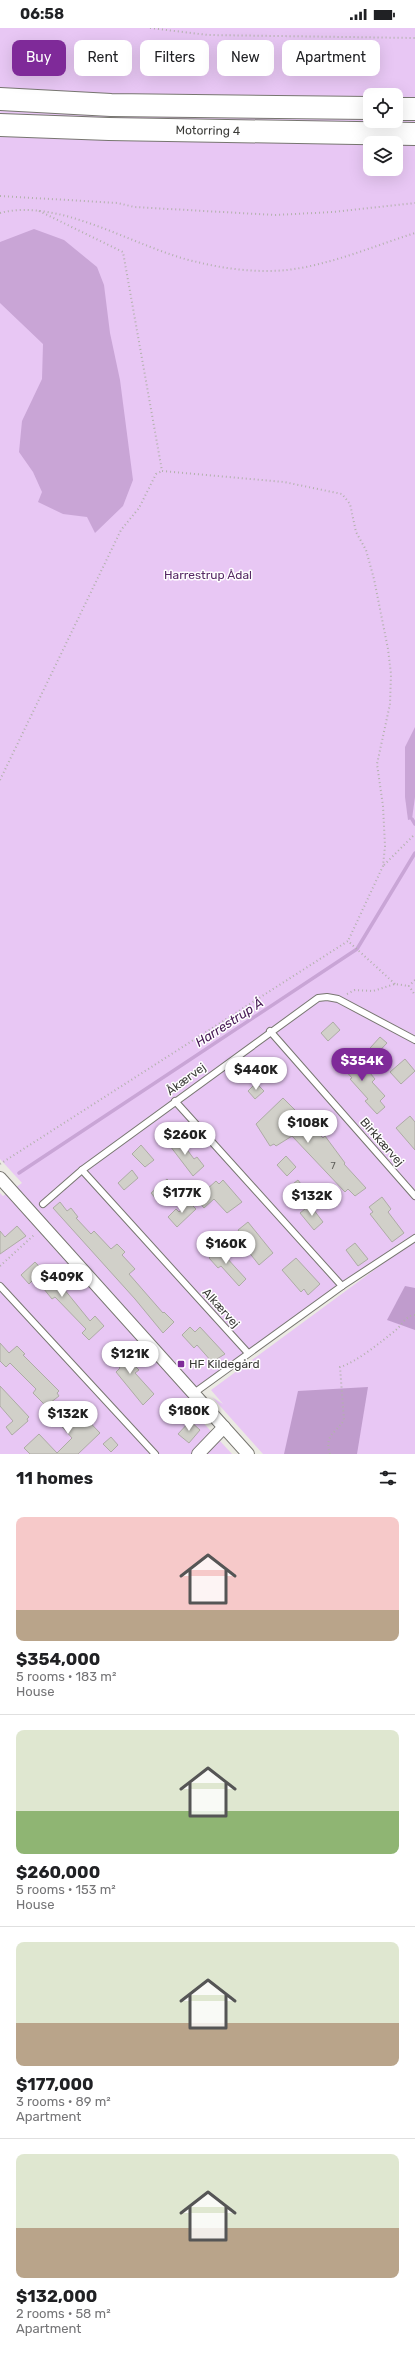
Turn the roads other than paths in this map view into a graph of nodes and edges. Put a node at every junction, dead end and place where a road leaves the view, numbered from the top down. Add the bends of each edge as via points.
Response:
1 (0, 100) edge
2 (363, 108) edge
3 (403, 109) edge
4 (415, 109) edge
5 (0, 125) edge
6 (257, 132) junction
7 (415, 134) edge
8 (0, 140) edge
9 (270, 1031) junction
10 (415, 1040) edge
11 (175, 1101) junction
12 (82, 1170) junction
13 (0, 1178) edge
14 (415, 1196) edge
15 (44, 1204) dead end
16 (415, 1238) edge
17 (0, 1286) edge
18 (342, 1286) junction
19 (248, 1353) junction
20 (194, 1393) junction
21 (224, 1427) junction
22 (155, 1454) edge
23 (198, 1454) edge
24 (248, 1454) edge

1 - 2 highway, Motorring 4 via 111,105
3 - 4 highway
5 - 6 highway, Motorring 4
6 - 7 highway, Motorring 4
6 - 8 highway via 146,141
9 - 10 lane, Åkærvej via 318,998 327,996 338,999
9 - 11 lane, Åkærvej
9 - 14 lane, Birkkærvej
11 - 12 lane, Åkærvej
11 - 18 lane
12 - 15 lane, Åkærvej
12 - 19 lane, Alkærvej
13 - 20 street
16 - 18 lane
17 - 22 lane
18 - 19 lane
19 - 20 lane
20 - 21 street
21 - 23 street
21 - 24 street

